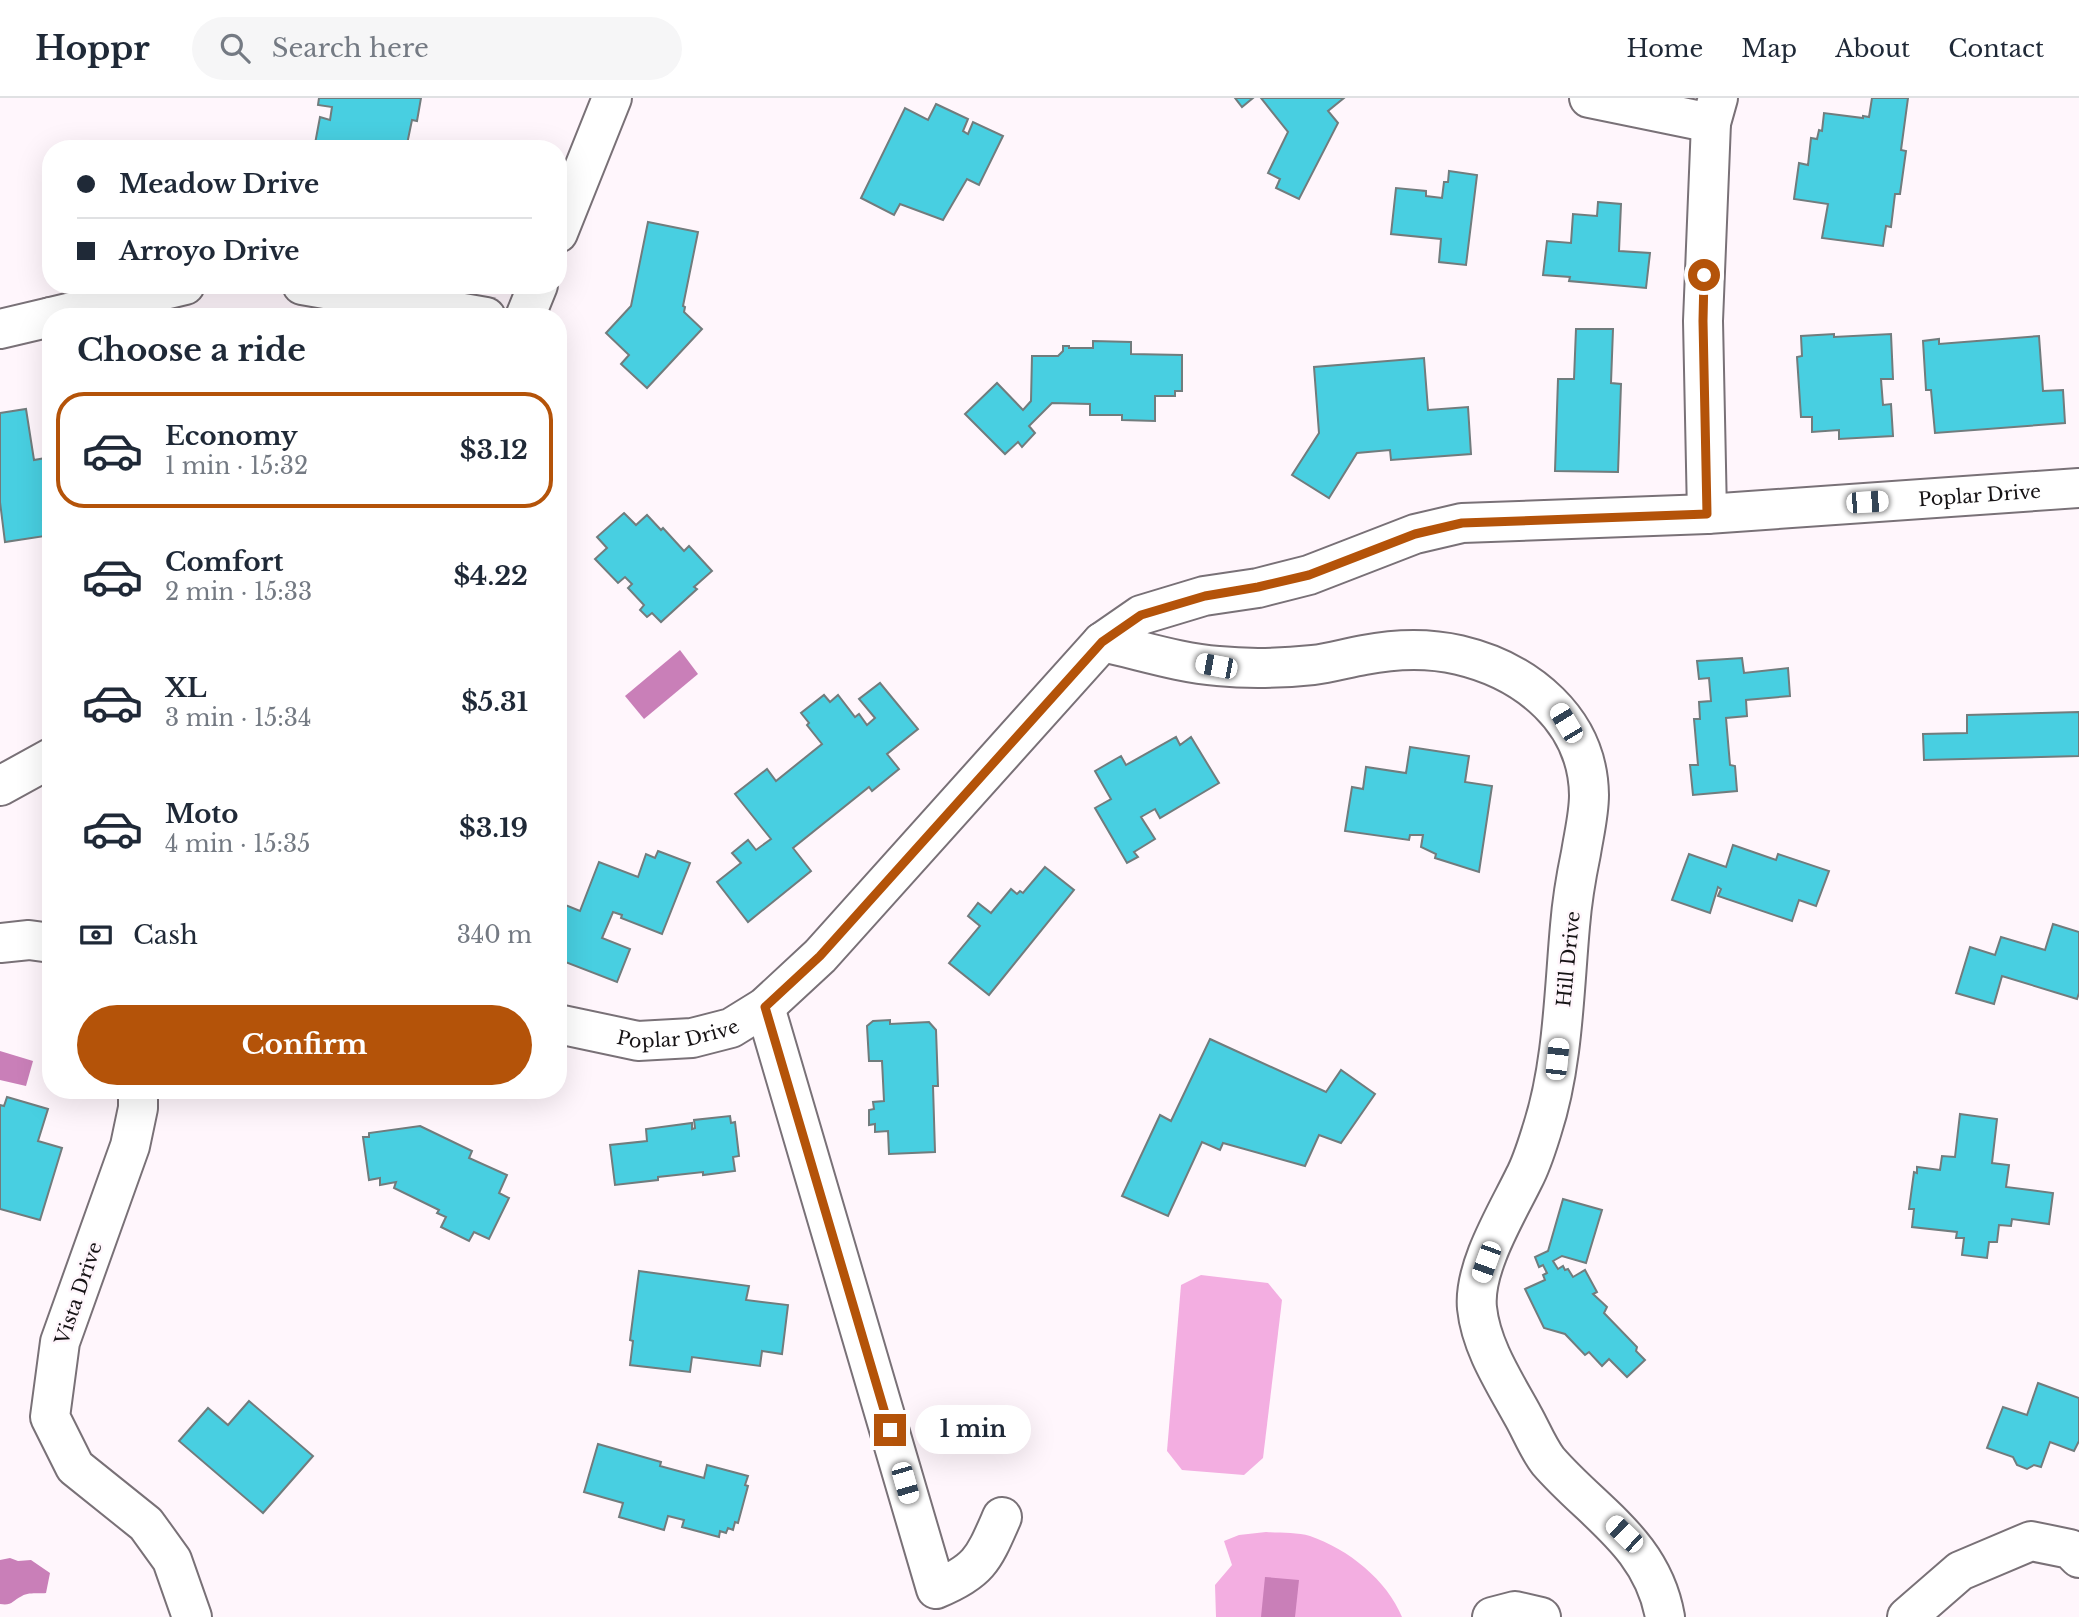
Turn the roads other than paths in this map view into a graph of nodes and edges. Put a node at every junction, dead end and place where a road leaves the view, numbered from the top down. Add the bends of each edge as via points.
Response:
1 (612, 98) edge
2 (1589, 98) edge
3 (1715, 110) edge
4 (567, 210) edge
5 (147, 294) edge
6 (354, 294) edge
7 (89, 308) edge
8 (434, 308) edge
9 (42, 319) edge
10 (0, 329) edge
11 (2079, 488) edge
12 (1707, 514) junction
13 (1102, 642) junction
14 (42, 763) edge
15 (0, 786) edge
16 (42, 942) edge
17 (0, 943) edge
18 (765, 1007) junction
19 (567, 1026) edge
20 (138, 1099) edge
21 (1002, 1517) dead end
22 (2079, 1558) edge
23 (192, 1617) edge
24 (1492, 1617) edge
25 (1541, 1617) edge
26 (1665, 1617) edge
27 (1906, 1617) edge

1 - 4 street
2 - 3 street
3 - 12 street via 1703,321
5 - 7 street
6 - 8 street
9 - 10 street
11 - 12 street, Poplar Drive
12 - 13 street, Poplar Drive via 1462,523 1415,534 1309,575 1205,596 1141,615
13 - 18 street, Poplar Drive via 820,956
13 - 26 street, Hill Drive via 1216,666 1315,665 1415,650 1456,654 1493,665 1535,689 1559,711 1574,736 1586,767 1589,794 1555,1077 1526,1175 1508,1206 1480,1278 1476,1307 1495,1365 1546,1458 1624,1534 1645,1563
14 - 15 street
16 - 17 street
18 - 19 street, Poplar Drive via 731,1028 692,1038 638,1041
18 - 21 street via 936,1589 960,1579 984,1557
20 - 23 street, Vista Drive via 130,1146 60,1342 50,1417 75,1467 146,1524 172,1560
22 - 27 street via 2070,1549 2031,1541 1961,1571
24 - 25 street via 1515,1611

